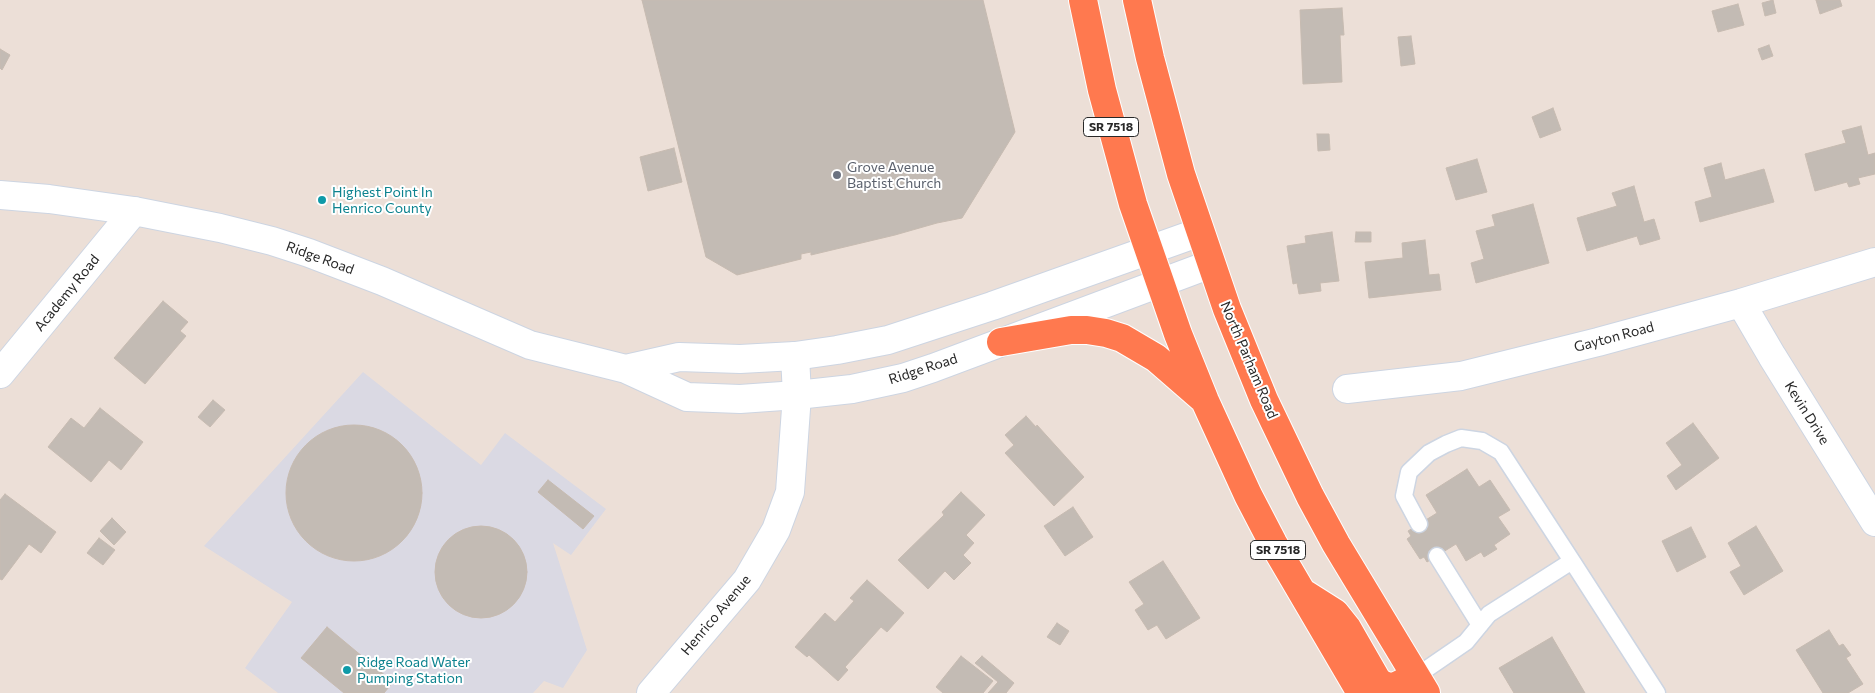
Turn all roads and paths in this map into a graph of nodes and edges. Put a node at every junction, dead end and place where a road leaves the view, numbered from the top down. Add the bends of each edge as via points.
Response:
1 (1083, 0) edge
2 (1137, 0) edge
3 (0, 195) edge
4 (134, 211) junction
5 (1200, 232) junction
6 (1149, 250) junction
7 (1875, 262) edge
8 (1211, 264) junction
9 (1160, 282) junction
10 (1742, 303) junction
11 (1001, 342) junction
12 (795, 356) junction
13 (626, 370) junction
14 (0, 374) edge
15 (1347, 389) dead end
16 (796, 395) junction
17 (1205, 401) junction
18 (1875, 522) edge
19 (1418, 524) dead end
20 (1437, 556) dead end
21 (1572, 561) junction
22 (1301, 592) junction
23 (1480, 625) junction
24 (1420, 685) edge
25 (651, 693) edge
26 (1362, 693) edge
27 (1658, 693) edge

1 - 6 highway, SR 7518 via 1117,151
2 - 5 highway, North Parham Road via 1165,116
3 - 4 street, Ridge Road
4 - 13 street, Ridge Road via 220,228 309,253 530,345
4 - 14 street, Academy Road
5 - 6 street, Ridge Road
5 - 8 highway, North Parham Road
6 - 9 highway, SR 7518
6 - 12 street, Ridge Road via 888,340
7 - 10 street, Gayton Road
8 - 9 street, Ridge Road
8 - 24 highway, North Parham Road via 1264,400 1302,480
9 - 11 street, Ridge Road
9 - 17 highway, SR 7518
10 - 15 street, Gayton Road via 1461,376
10 - 18 street, Kevin Drive
11 - 16 street, Ridge Road via 903,378
11 - 17 highway via 1071,330 1106,333 1122,338 1156,358
12 - 13 street, Ridge Road via 740,359 679,357
12 - 16 street, Henrico Avenue
13 - 16 street, Ridge Road via 687,397 740,399
16 - 25 street, Henrico Avenue via 790,492 776,530 748,580
17 - 22 highway, SR 7518 via 1248,495
19 - 21 lane via 1404,496 1409,472 1429,453 1462,438 1482,441 1501,452
20 - 23 lane
21 - 23 lane via 1489,614
21 - 27 lane
22 - 24 highway via 1335,613 1378,682 1394,687
22 - 26 highway, SR 7518
23 - 24 lane

